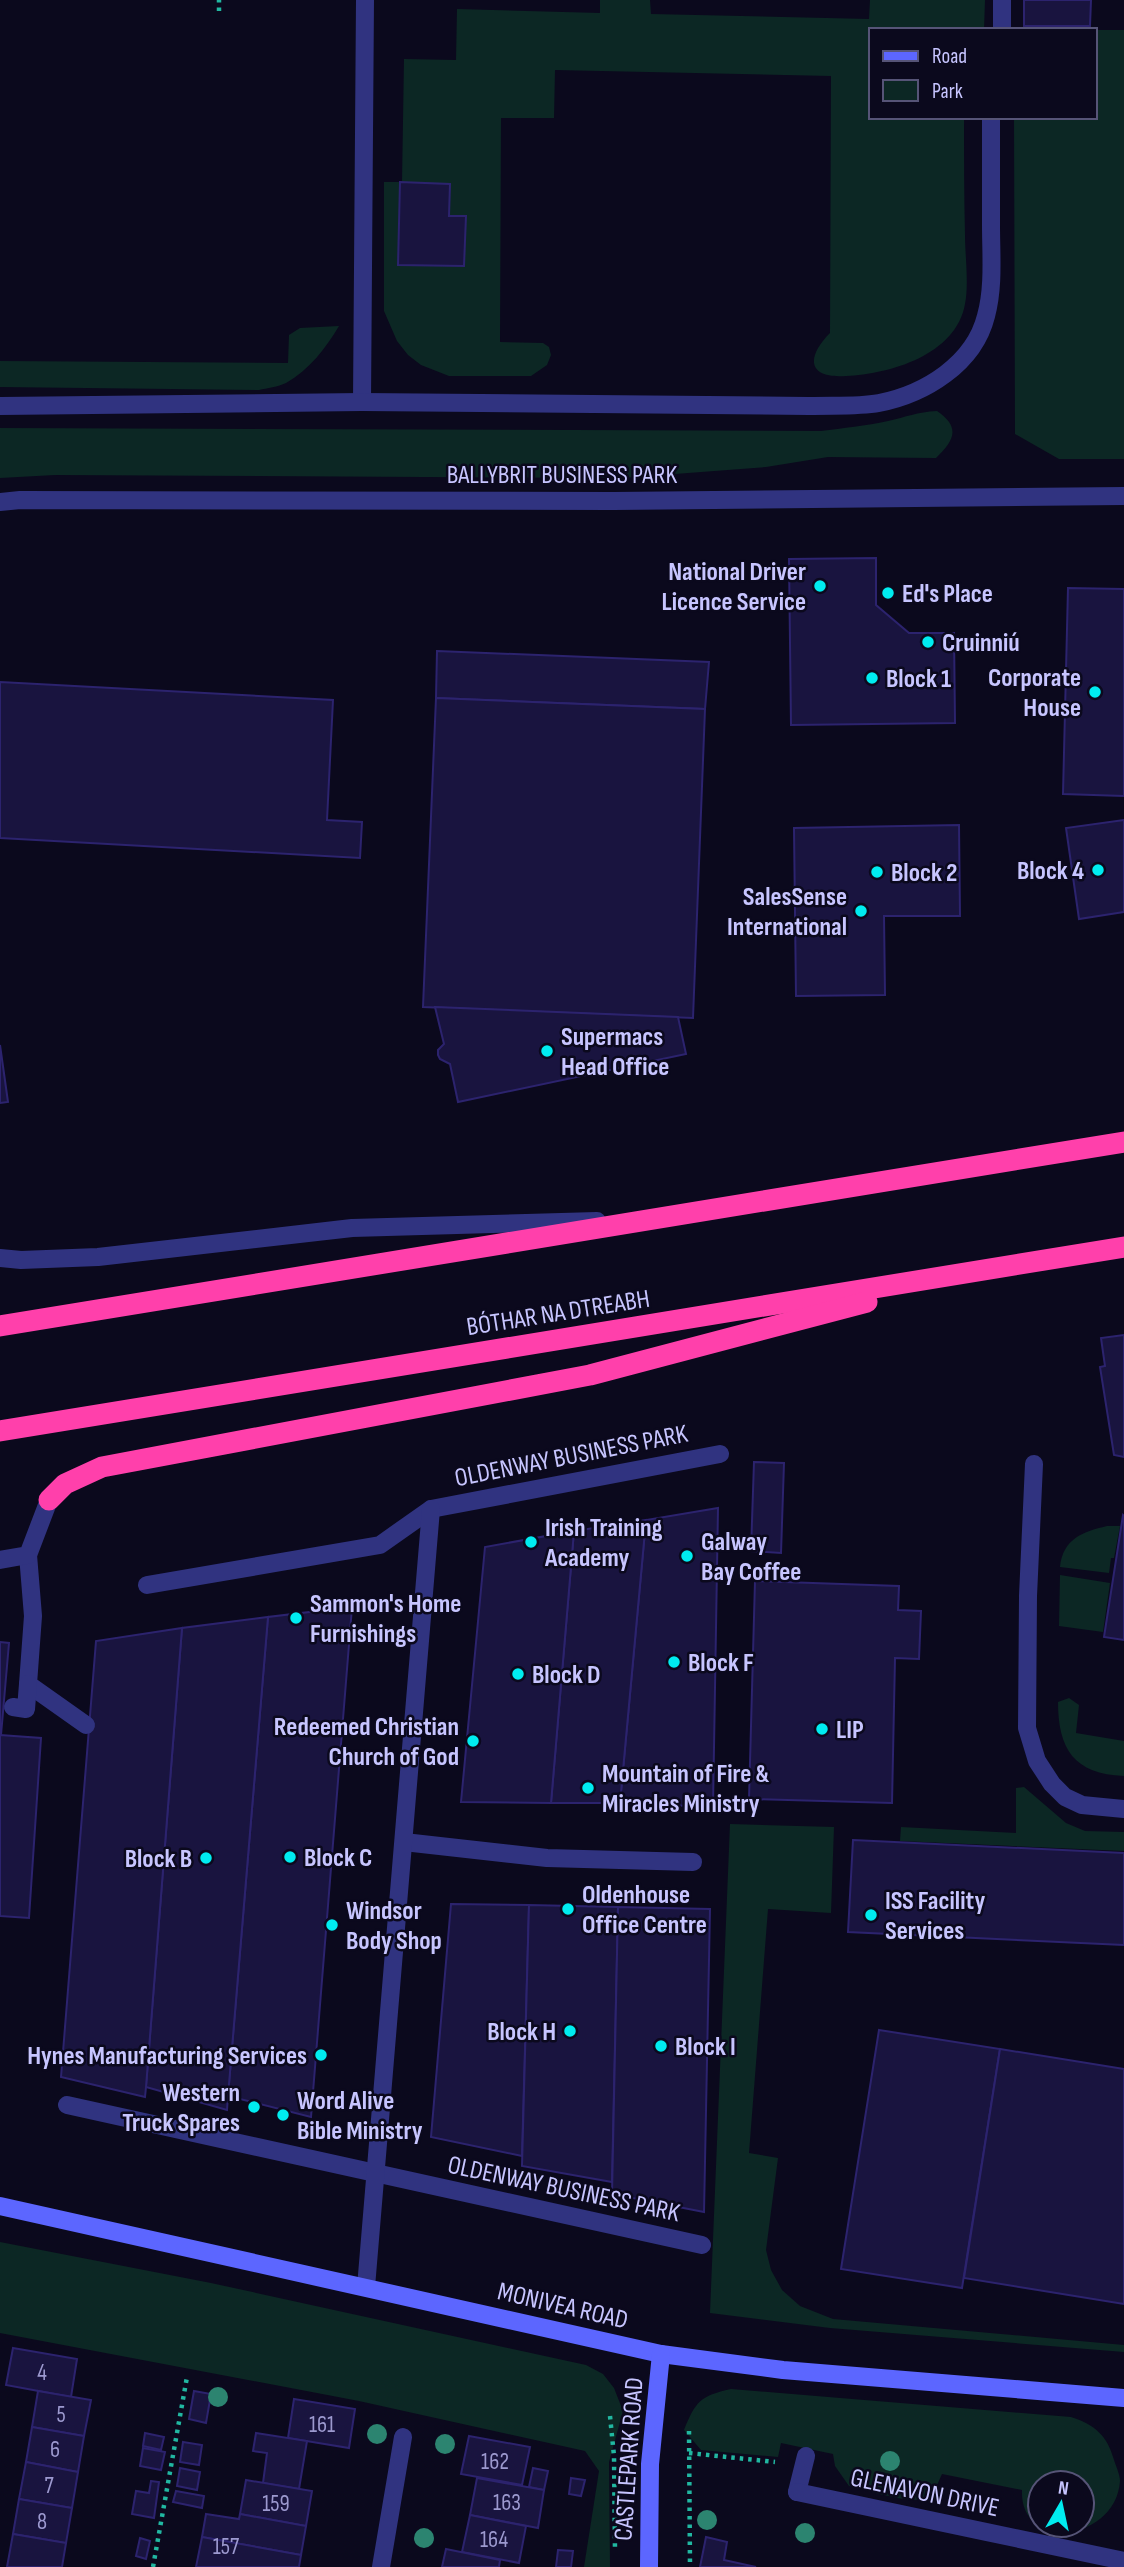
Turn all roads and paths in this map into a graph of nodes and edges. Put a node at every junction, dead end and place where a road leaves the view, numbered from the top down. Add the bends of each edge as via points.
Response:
1 (219, 0) edge
2 (365, 0) edge
3 (1002, 0) edge
4 (219, 11) dead end
5 (1002, 28) edge
6 (991, 119) edge
7 (362, 402) junction
8 (0, 406) edge
9 (1124, 496) edge
10 (0, 502) edge
11 (1124, 1142) edge
12 (643, 1219) junction
13 (1124, 1247) edge
14 (0, 1258) edge
15 (987, 1270) junction
16 (0, 1326) edge
17 (0, 1431) edge
18 (720, 1454) dead end
19 (1034, 1464) dead end
20 (49, 1500) joint
21 (431, 1509) junction
22 (28, 1555) junction
23 (0, 1560) edge
24 (147, 1585) dead end
25 (28, 1684) junction
26 (13, 1707) dead end
27 (86, 1725) dead end
28 (1124, 1809) edge
29 (404, 1842) junction
30 (693, 1862) dead end
31 (67, 2105) dead end
32 (375, 2174) junction
33 (0, 2206) edge
34 (702, 2245) dead end
35 (366, 2287) junction
36 (661, 2354) junction
37 (187, 2377) dead end
38 (1124, 2398) edge
39 (610, 2416) dead end
40 (690, 2431) dead end
41 (403, 2437) dead end
42 (689, 2453) junction
43 (806, 2456) dead end
44 (797, 2492) junction
45 (615, 2554) dead end
46 (1124, 2561) edge
47 (153, 2567) edge
48 (381, 2567) edge
49 (649, 2567) edge
50 (690, 2567) edge

1 - 4 path
2 - 7 street
3 - 5 street
6 - 7 street via 986,317 967,355 909,394 878,404 809,406
7 - 8 street
9 - 10 street, BALLYBRIT BUSINESS PARK
11 - 12 highway
12 - 14 street via 352,1228 98,1257
12 - 16 highway
13 - 15 highway, BÓTHAR NA DTREABH
15 - 17 highway, BÓTHAR NA DTREABH
15 - 20 highway via 590,1375 102,1466 65,1483
18 - 21 street, OLDENWAY BUSINESS PARK
19 - 28 street via 1027,1728 1037,1761 1065,1797 1082,1805
20 - 22 street
21 - 24 street, OLDENWAY BUSINESS PARK via 380,1545
21 - 29 street, OLDENWAY BUSINESS PARK
22 - 23 street
22 - 25 street via 33,1616
25 - 26 street via 26,1709
25 - 27 street
29 - 30 street via 547,1858
29 - 32 street, OLDENWAY BUSINESS PARK
31 - 32 street, OLDENWAY BUSINESS PARK
32 - 34 street, OLDENWAY BUSINESS PARK
32 - 35 street, OLDENWAY BUSINESS PARK
33 - 35 main road, MONIVEA ROAD
35 - 36 main road, MONIVEA ROAD
36 - 38 main road, MONIVEA ROAD via 783,2370
36 - 49 main road, CASTLEPARK ROAD via 650,2464
37 - 47 path
39 - 45 path, CASTLEPARK ROAD
40 - 42 path
41 - 48 street
42 - 44 path via 786,2464
42 - 50 path
43 - 44 street
44 - 46 street, GLENAVON DRIVE

